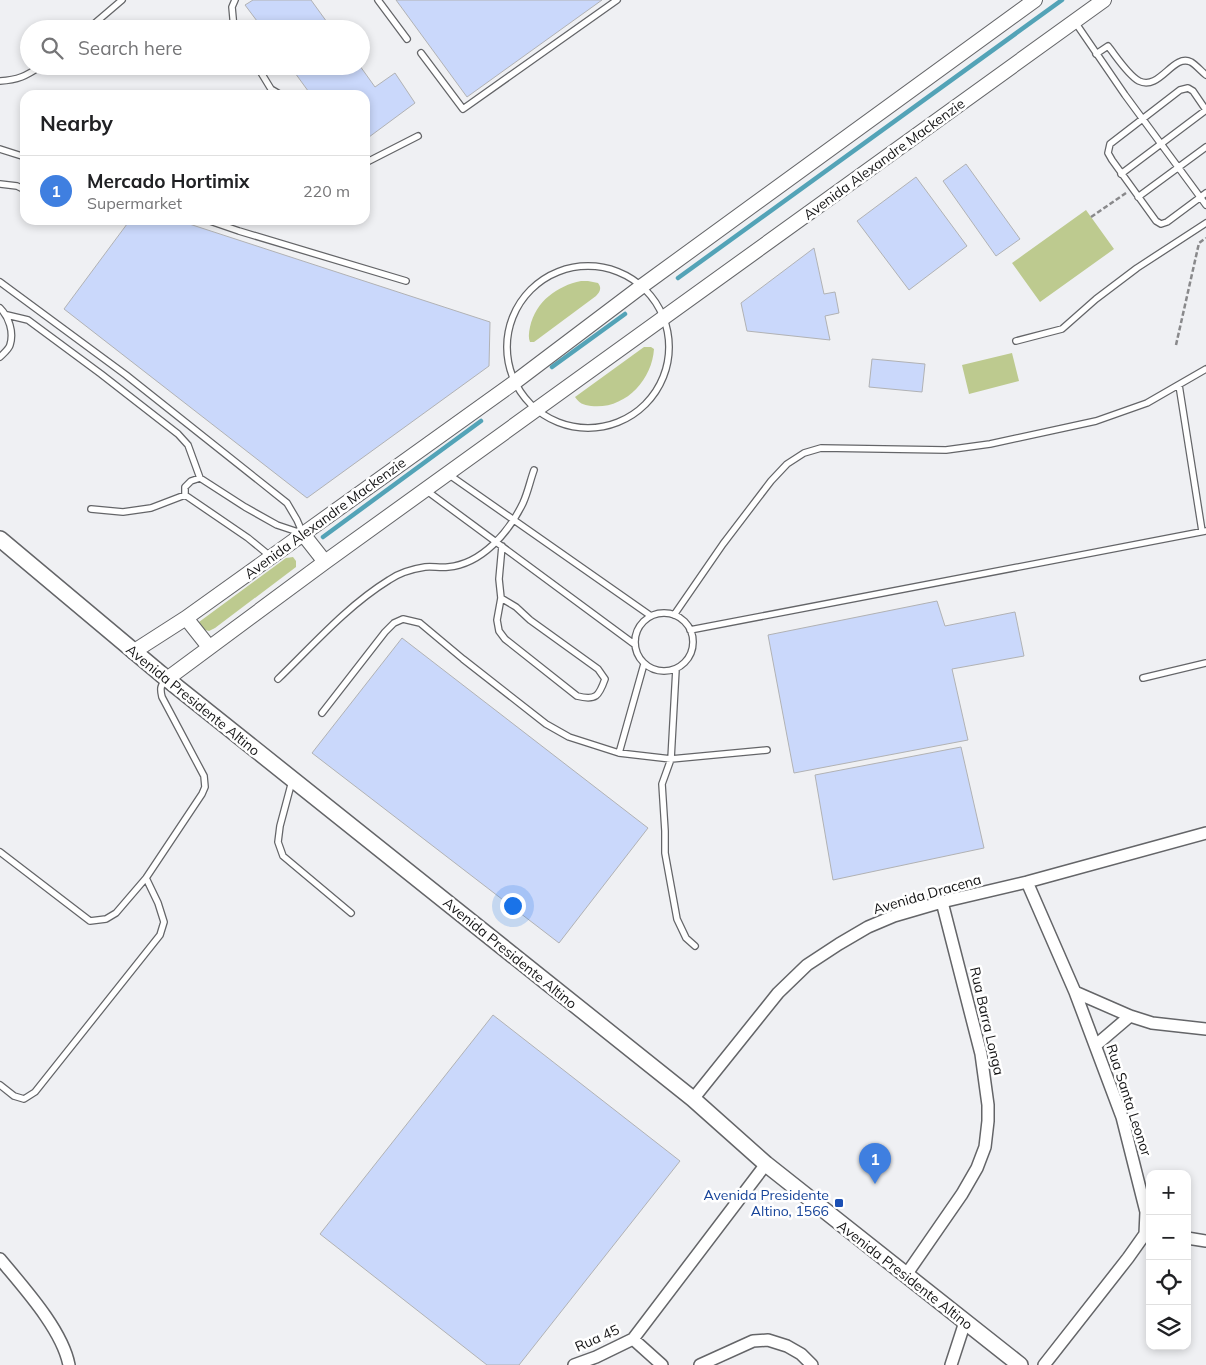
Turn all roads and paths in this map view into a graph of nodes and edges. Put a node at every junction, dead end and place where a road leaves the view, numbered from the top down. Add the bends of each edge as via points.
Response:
1 (122, 0) edge
2 (235, 0) edge
3 (378, 0) edge
4 (617, 0) edge
5 (1035, 0) edge
6 (1104, 0) edge
7 (99, 20) edge
8 (233, 20) edge
9 (1074, 21) junction
10 (406, 39) dead end
11 (421, 54) dead end
12 (1096, 54) junction
13 (1206, 74) edge
14 (28, 75) edge
15 (262, 75) edge
16 (0, 81) edge
17 (273, 90) edge
18 (1206, 110) edge
19 (1142, 119) junction
20 (418, 136) dead end
21 (1161, 144) junction
22 (1206, 147) edge
23 (0, 149) edge
24 (20, 155) edge
25 (370, 160) edge
26 (1179, 168) junction
27 (1121, 174) junction
28 (0, 184) edge
29 (20, 188) edge
30 (1130, 191) dead end
31 (1206, 193) edge
32 (1138, 197) junction
33 (1200, 198) junction
34 (1206, 205) edge
35 (1091, 217) dead end
36 (1206, 224) edge
37 (222, 225) edge
38 (1206, 238) edge
39 (406, 281) dead end
40 (0, 282) edge
41 (642, 286) junction
42 (0, 308) edge
43 (7, 314) junction
44 (664, 318) junction
45 (1016, 341) dead end
46 (1176, 345) dead end
47 (0, 357) edge
48 (1206, 369) edge
49 (515, 382) junction
50 (1179, 385) junction
51 (537, 410) junction
52 (534, 470) dead end
53 (448, 474) junction
54 (200, 478) junction
55 (426, 490) junction
56 (185, 494) junction
57 (91, 508) dead end
58 (514, 520) junction
59 (1204, 531) edge
60 (303, 534) junction
61 (0, 539) edge
62 (496, 542) junction
63 (502, 546) junction
64 (272, 557) junction
65 (325, 562) junction
66 (501, 598) junction
67 (674, 615) junction
68 (651, 616) junction
69 (186, 618) junction
70 (690, 630) junction
71 (634, 644) junction
72 (210, 647) junction
73 (133, 652) junction
74 (1206, 663) edge
75 (644, 664) junction
76 (676, 669) junction
77 (1143, 678) dead end
78 (167, 679) junction
79 (278, 679) dead end
80 (322, 713) dead end
81 (766, 750) dead end
82 (619, 753) junction
83 (671, 759) junction
84 (293, 779) junction
85 (1206, 833) edge
86 (0, 852) edge
87 (146, 878) junction
88 (1027, 882) junction
89 (942, 902) junction
90 (351, 913) dead end
91 (695, 946) dead end
92 (1075, 992) junction
93 (1130, 1016) junction
94 (1206, 1029) edge
95 (1096, 1045) junction
96 (0, 1085) edge
97 (693, 1099) junction
98 (766, 1164) junction
99 (1146, 1215) edge
100 (1146, 1235) edge
101 (1191, 1239) edge
102 (1206, 1241) edge
103 (0, 1259) edge
104 (906, 1275) junction
105 (965, 1322) junction
106 (633, 1339) junction
107 (70, 1365) edge
108 (574, 1365) edge
109 (662, 1365) edge
110 (700, 1365) edge
111 (812, 1365) edge
112 (951, 1365) edge
113 (1020, 1365) edge
114 (1044, 1365) edge

1 - 7 lane
2 - 8 lane
3 - 10 lane
4 - 11 lane via 463,109
5 - 41 street, Avenida Alexandre Mackenzie
6 - 9 street, Avenida Alexandre Mackenzie
9 - 12 lane
9 - 44 street, Avenida Alexandre Mackenzie
12 - 13 lane via 1108,46 1134,77 1147,83 1184,61 1191,62
12 - 19 lane
14 - 16 lane
15 - 17 lane
18 - 19 lane via 1188,88 1180,90
18 - 21 lane
19 - 21 lane
19 - 27 lane via 1110,144 1108,153
20 - 25 lane
21 - 26 lane
21 - 27 lane
22 - 26 lane
23 - 24 lane
26 - 32 lane
26 - 33 lane
27 - 32 lane
28 - 29 lane
30 - 35 path
31 - 33 lane
32 - 33 lane via 1161,224
33 - 34 lane
36 - 45 lane via 1137,268 1062,329
37 - 39 lane
38 - 46 path via 1199,243
40 - 60 lane via 126,375 287,503
41 - 44 lane via 655,300
41 - 49 street, Avenida Alexandre Mackenzie
41 - 49 lane via 617,271 587,266 567,269 540,282 519,304 508,333 507,353
42 - 43 lane
43 - 47 lane via 11,329 10,346
43 - 54 lane via 28,320 178,434 188,445
44 - 51 street, Avenida Alexandre Mackenzie
44 - 51 lane via 669,339 665,372 655,392 636,412 611,424 589,427 567,425
48 - 50 lane
49 - 51 lane
49 - 60 street, Avenida Alexandre Mackenzie
50 - 59 lane
50 - 67 lane via 1096,421 990,444 946,450 822,448 804,452 771,481
51 - 53 street, Avenida Alexandre Mackenzie
52 - 58 lane
53 - 55 street, Avenida Alexandre Mackenzie
53 - 58 lane
54 - 56 lane via 185,487
54 - 60 lane via 277,525
55 - 62 lane
55 - 65 street, Avenida Alexandre Mackenzie
56 - 57 lane via 151,508 132,511
56 - 64 lane
58 - 62 lane
58 - 68 lane
59 - 70 lane
60 - 64 street, Avenida Alexandre Mackenzie
60 - 65 street
61 - 73 main road, Avenida Presidente Altino
62 - 63 lane
62 - 79 lane via 466,563 425,567 389,579 338,620
63 - 66 lane
63 - 71 lane
64 - 69 street, Avenida Alexandre Mackenzie
65 - 72 street, Avenida Alexandre Mackenzie
66 - 66 lane via 497,620 499,631 506,639 577,696 593,697 601,692 605,679 598,669
67 - 68 lane via 662,613
67 - 70 lane
68 - 71 lane via 636,632
69 - 72 street
69 - 73 street, Avenida Alexandre Mackenzie
70 - 76 lane via 691,652
71 - 75 lane
72 - 78 street, Avenida Alexandre Mackenzie
73 - 78 main road, Avenida Presidente Altino
74 - 77 lane
75 - 76 lane via 654,670
75 - 82 lane
76 - 83 lane
78 - 84 main road, Avenida Presidente Altino
78 - 87 lane via 160,692 204,776 205,787
80 - 82 lane via 385,632 403,619 420,623 546,724 569,737
81 - 83 lane
82 - 83 lane
83 - 91 lane via 662,784 665,852 677,919 686,938
84 - 90 lane via 280,826 278,842 283,856
84 - 97 main road, Avenida Presidente Altino
85 - 88 street, Avenida Dracena
86 - 87 lane via 90,921 106,919 116,913
87 - 96 lane via 164,922 160,935 35,1092 24,1099
88 - 89 street, Avenida Dracena
88 - 92 street, Rua Santa Leonor
89 - 97 street, Avenida Dracena via 868,927 807,965 778,993
89 - 104 street, Rua Barra Longa via 981,1054 988,1122 985,1147 977,1168
92 - 93 street
92 - 95 street, Rua Santa Leonor
93 - 94 street via 1152,1023
93 - 95 street
95 - 99 street, Rua Santa Leonor via 1124,1126
97 - 98 main road, Avenida Presidente Altino
98 - 104 main road, Avenida Presidente Altino
98 - 106 street
100 - 114 street, Rua Santa Leonor
101 - 102 street
103 - 107 street via 60,1339
104 - 105 main road, Avenida Presidente Altino
105 - 112 street
105 - 113 main road, Avenida Presidente Altino
106 - 108 street, Rua 45
106 - 109 street
110 - 111 street via 753,1341 768,1340 787,1346

